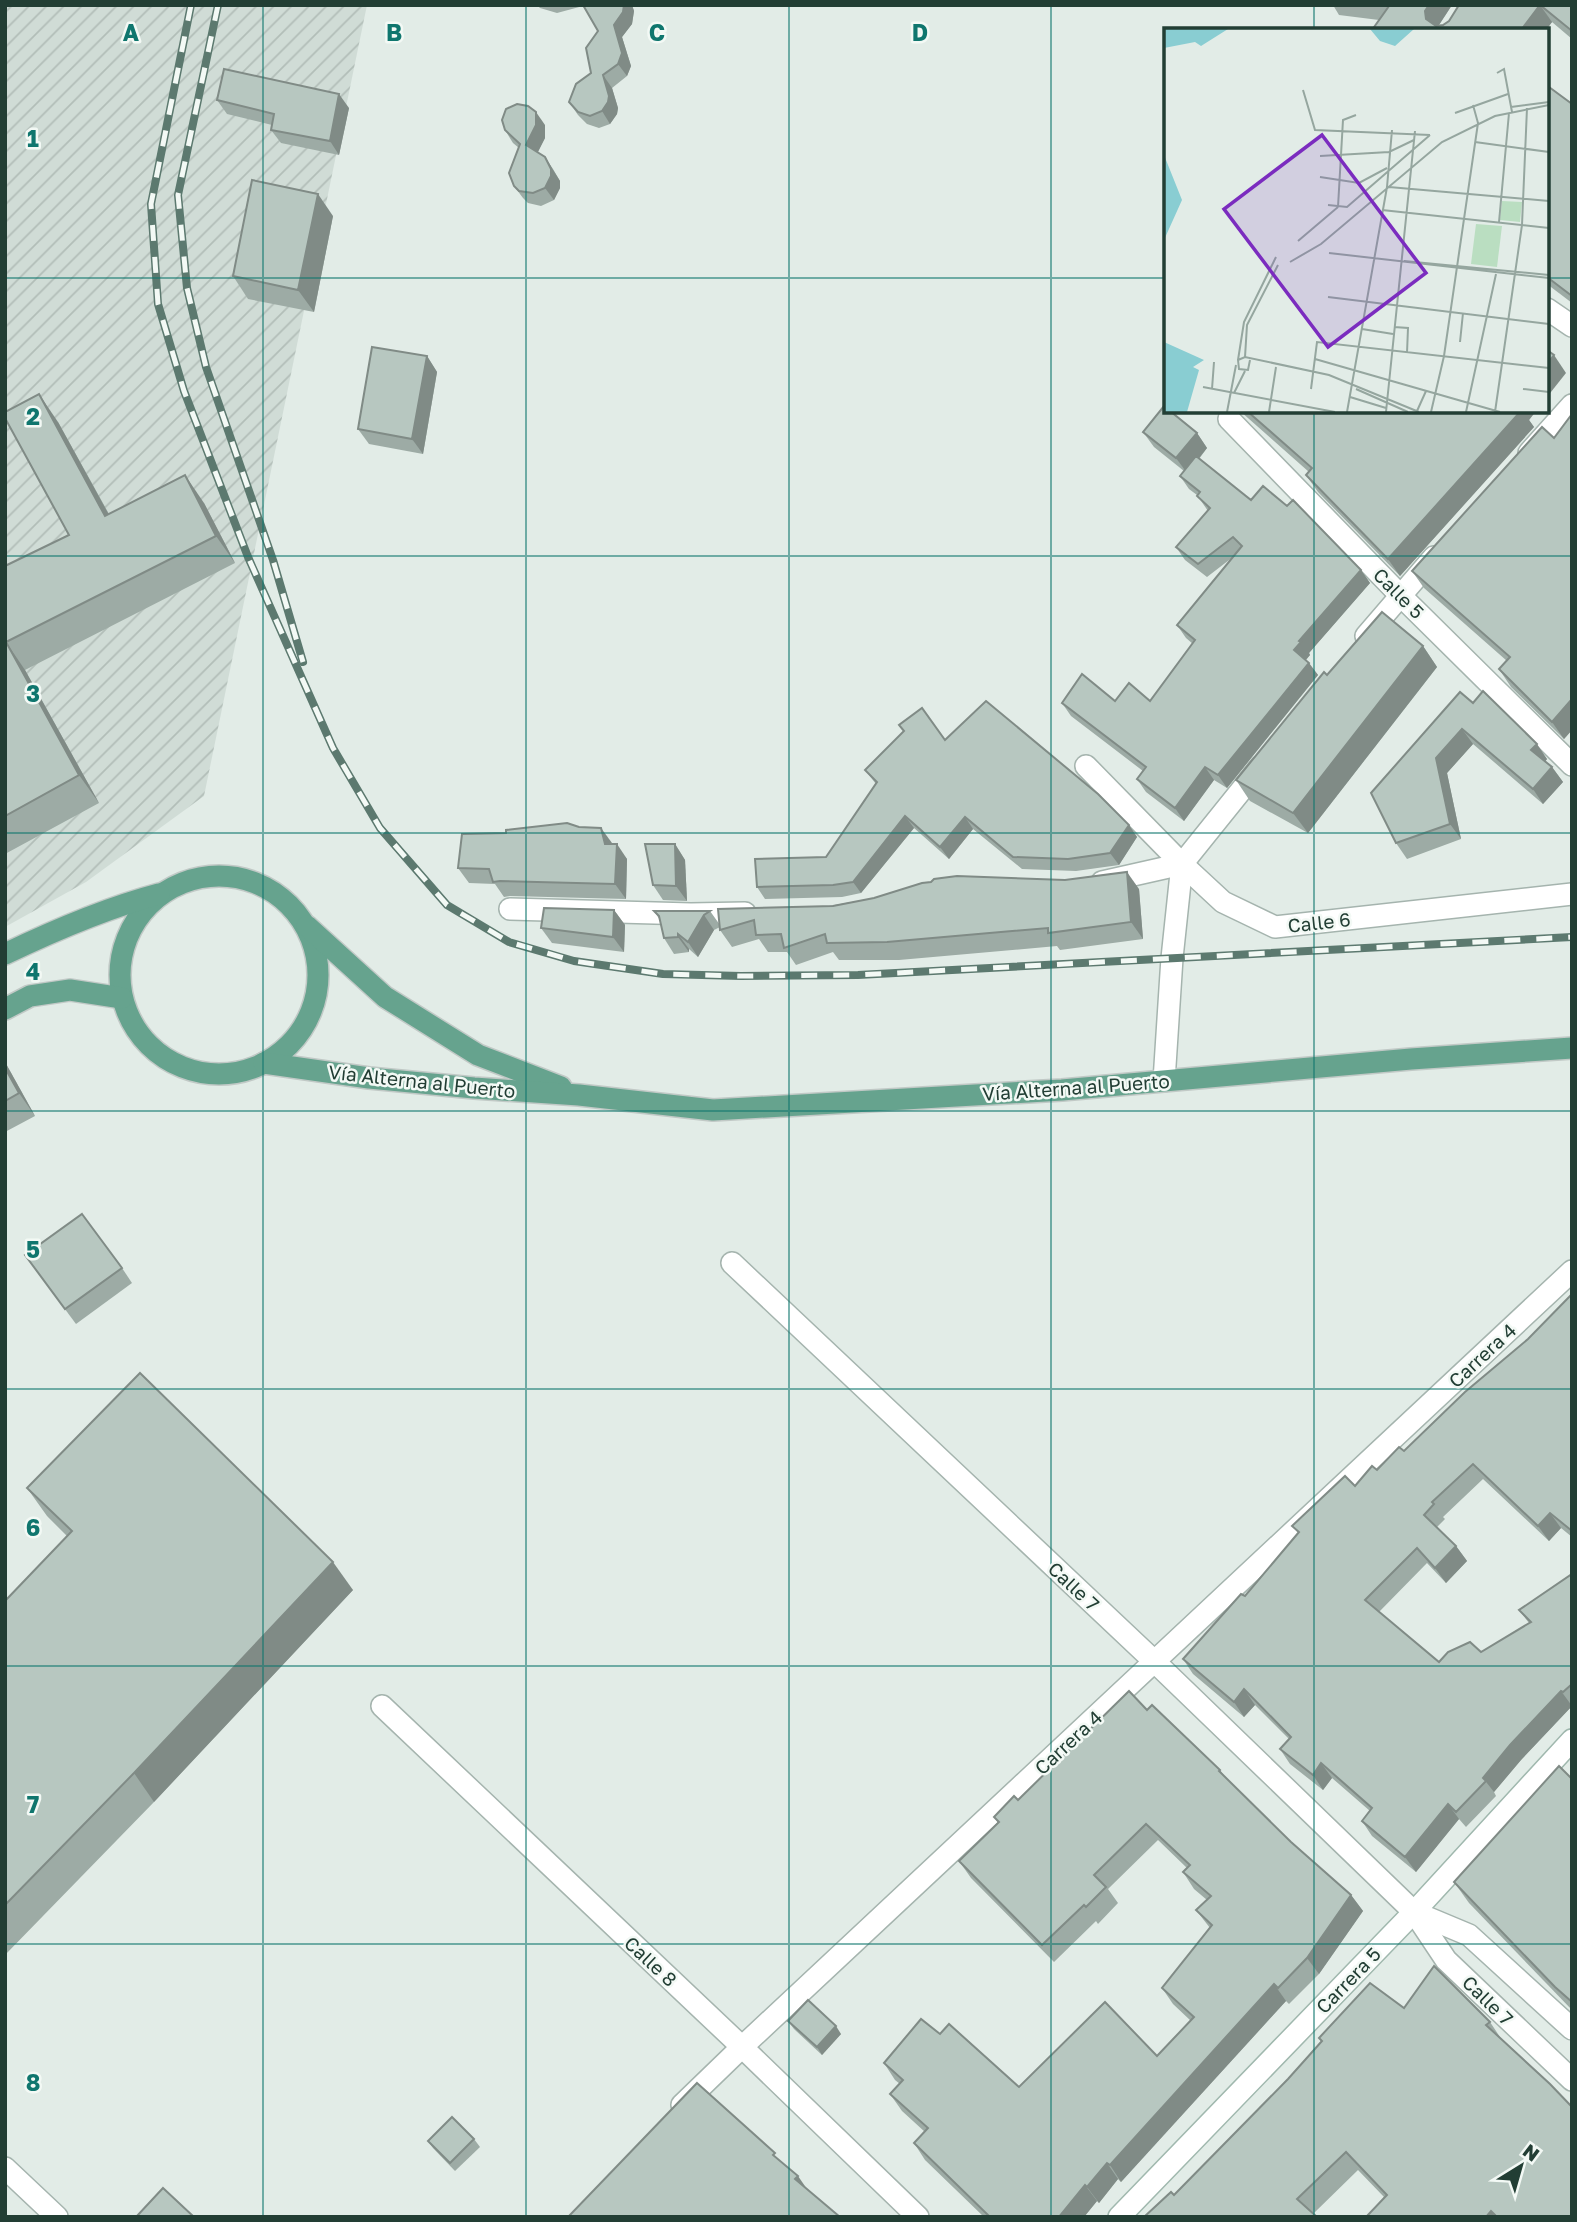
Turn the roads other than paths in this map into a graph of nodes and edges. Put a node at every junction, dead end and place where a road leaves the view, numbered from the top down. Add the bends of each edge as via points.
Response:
1 (1549, 310) edge
2 (1572, 326) edge
3 (1572, 405) edge
4 (1229, 419) dead end
5 (1518, 465) edge
6 (1445, 545) edge
7 (1400, 595) junction
8 (1357, 649) edge
9 (1269, 756) edge
10 (1572, 765) edge
11 (1086, 766) dead end
12 (1182, 864) junction
13 (1076, 884) edge
14 (161, 893) junction
15 (1572, 894) edge
16 (510, 909) dead end
17 (768, 912) edge
18 (304, 923) junction
19 (5, 954) edge
20 (122, 998) junction
21 (5, 1009) edge
22 (1572, 1048) edge
23 (264, 1063) junction
24 (1164, 1081) junction
25 (579, 1095) junction
26 (732, 1263) dead end
27 (1572, 1271) edge
28 (1155, 1662) junction
29 (382, 1706) dead end
30 (1572, 1740) edge
31 (1414, 1912) junction
32 (1572, 2029) edge
33 (742, 2047) junction
34 (1572, 2080) edge
35 (664, 2122) edge
36 (5, 2168) edge
37 (57, 2217) edge
38 (918, 2217) edge
39 (1119, 2217) edge

1 - 2 street
3 - 5 street
4 - 7 street, Calle 5
6 - 7 street
7 - 8 street
7 - 10 street, Calle 5
9 - 12 street
11 - 12 street, Calle 6
12 - 13 street
12 - 15 street, Calle 6 via 1223,902 1275,927
12 - 24 street
14 - 18 main road via 197,878 246,879 288,904
14 - 19 main road via 88,917
14 - 20 main road via 140,913 125,939 119,968
16 - 17 street
18 - 23 main road via 316,954 318,986 309,1017 290,1045
18 - 25 main road, Vía Alterna al Puerto via 384,997 478,1055
20 - 21 main road via 70,990 30,996
20 - 23 main road via 133,1025 152,1049 177,1065 206,1073 236,1073
22 - 24 main road, Vía Alterna al Puerto
23 - 25 main road, Vía Alterna al Puerto via 382,1079
24 - 25 main road, Vía Alterna al Puerto via 713,1110
26 - 28 street, Calle 7
27 - 28 street, Carrera 4
28 - 31 street, Calle 7
28 - 33 street, Carrera 4
29 - 33 street, Calle 8
30 - 31 street, Carrera 5
31 - 32 street, Calle 7 via 1469,1935
31 - 34 street, Calle 7 via 1446,1960
31 - 39 street, Carrera 5
33 - 35 street, Carrera 4
33 - 38 street, Calle 8
36 - 37 street

